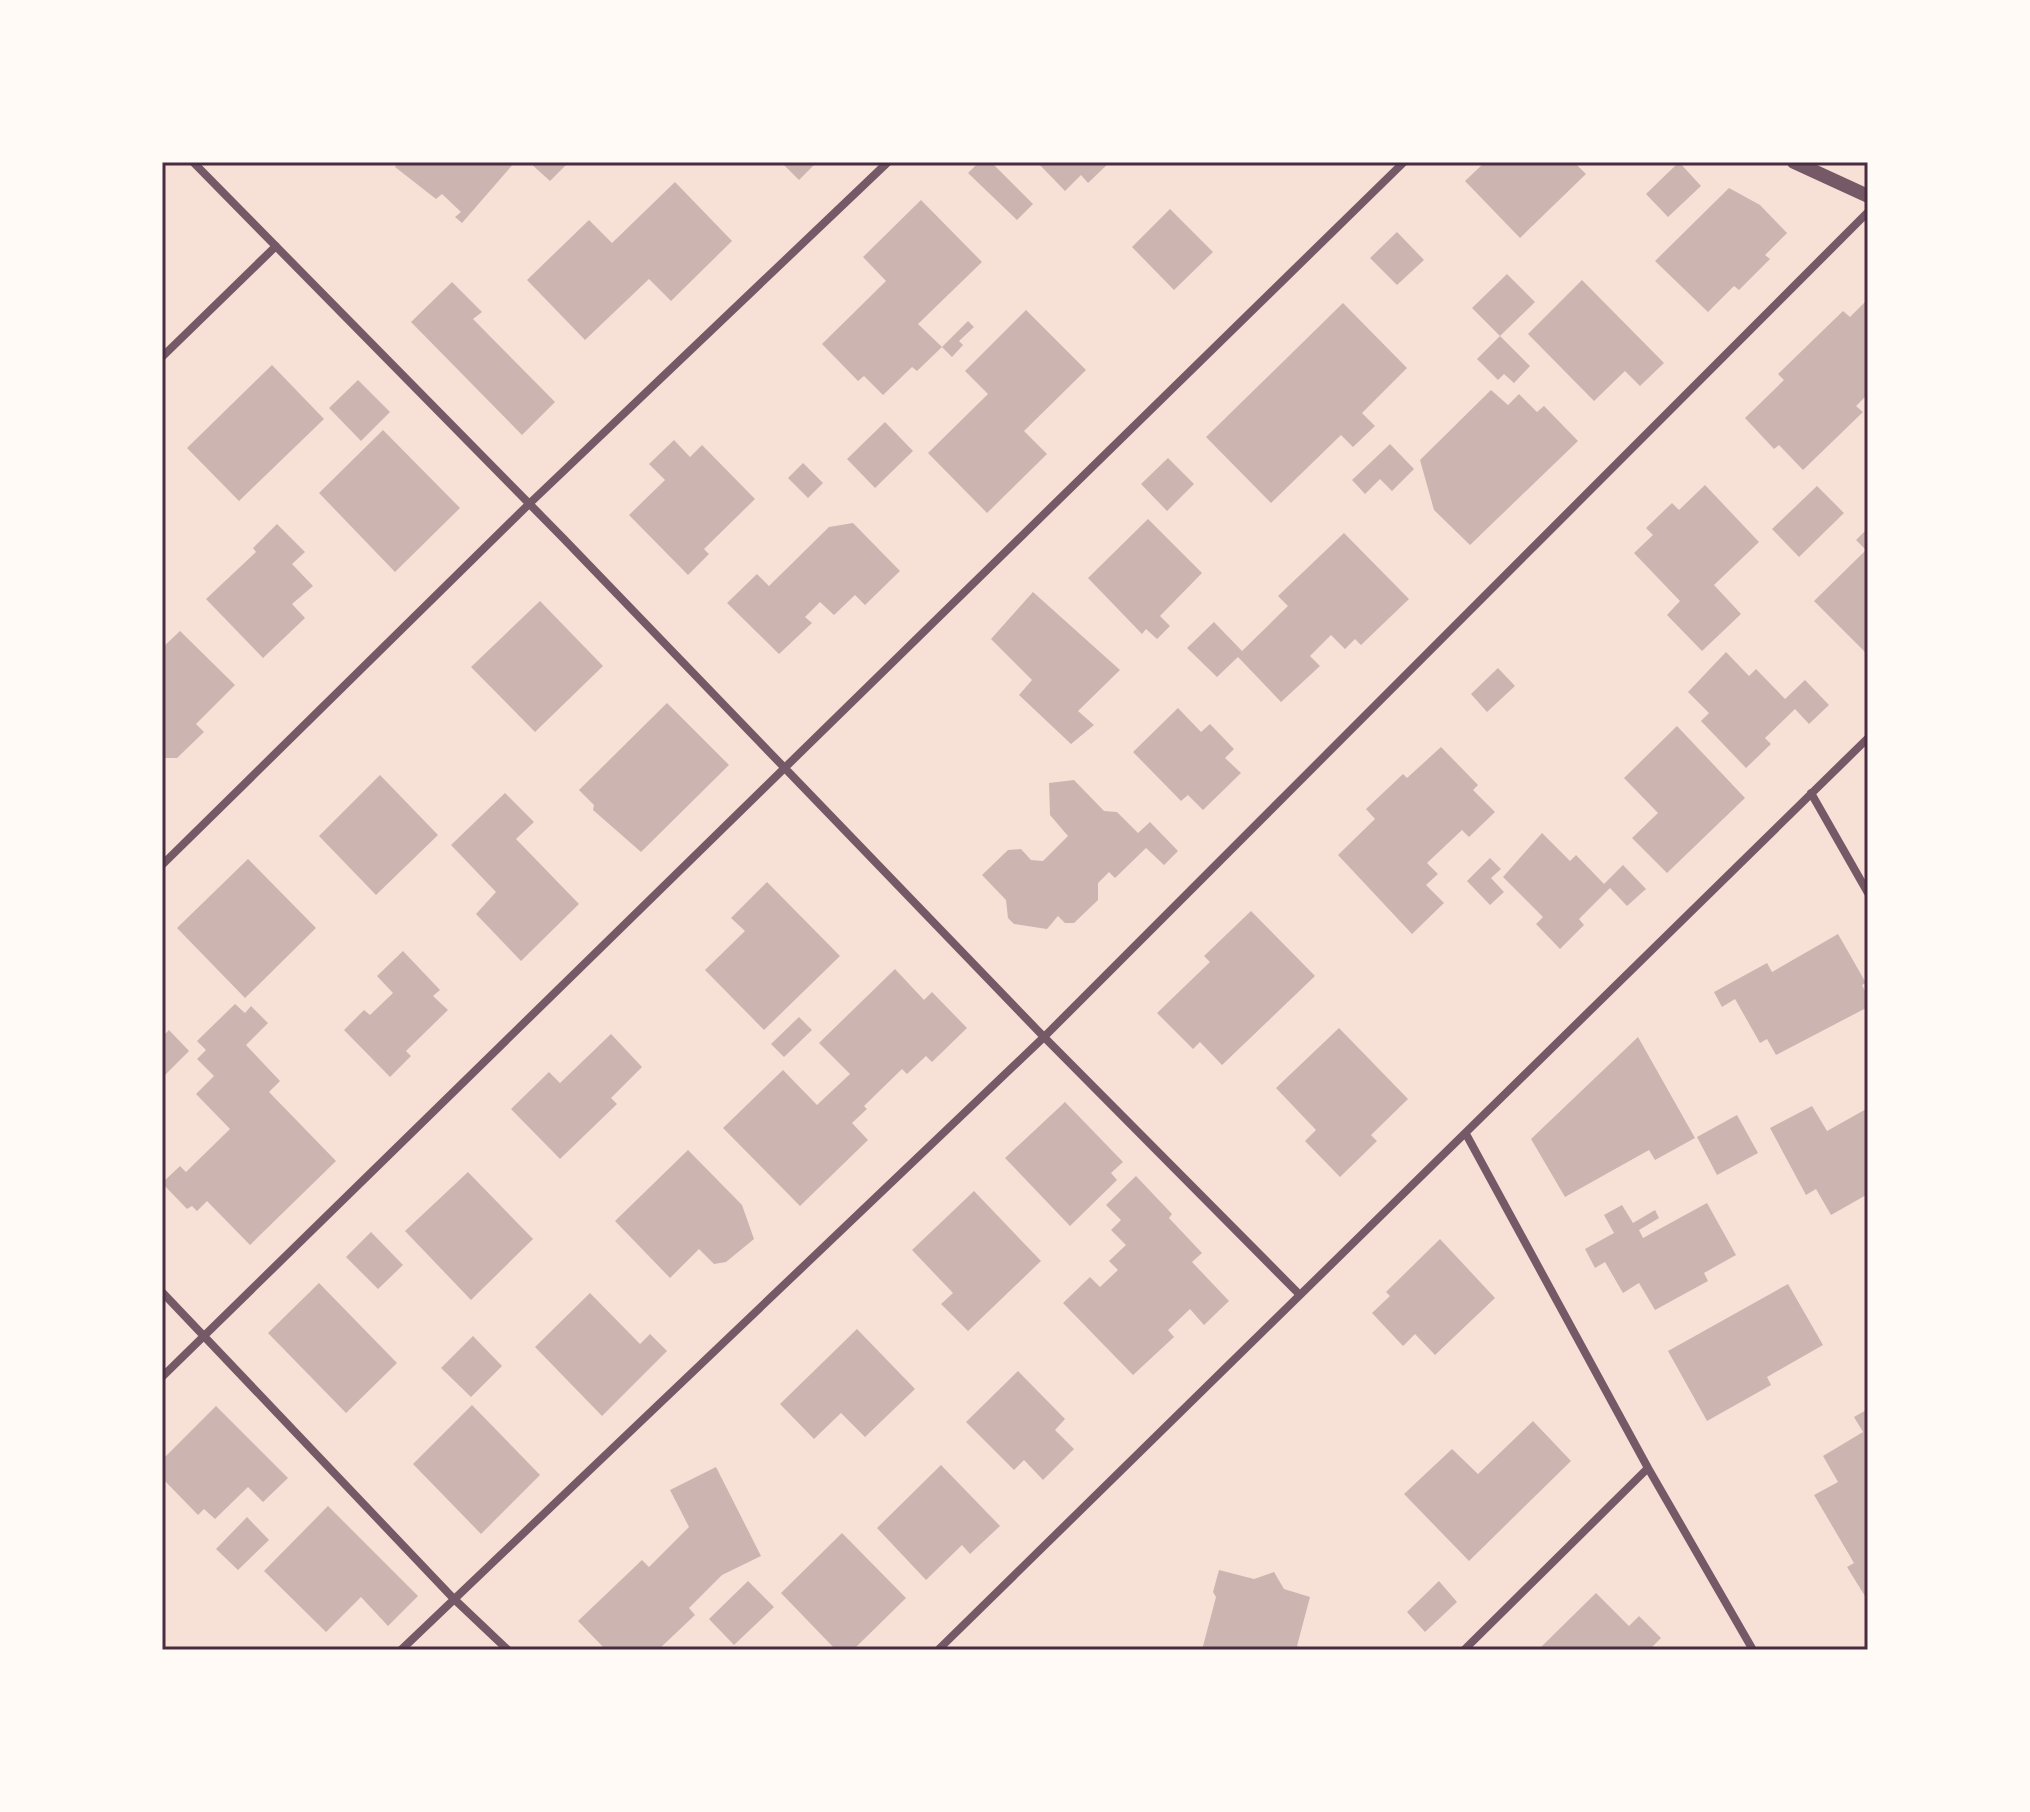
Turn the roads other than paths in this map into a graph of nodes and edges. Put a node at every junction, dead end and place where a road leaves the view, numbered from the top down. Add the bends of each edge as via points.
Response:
1 (193, 162) edge
2 (888, 162) edge
3 (1404, 162) edge
4 (1794, 162) edge
5 (1868, 196) edge
6 (1868, 212) edge
7 (276, 246) junction
8 (162, 357) edge
9 (529, 504) junction
10 (1868, 738) edge
11 (784, 768) junction
12 (1811, 793) junction
13 (162, 865) edge
14 (1868, 893) edge
15 (1044, 1037) junction
16 (1466, 1134) junction
17 (162, 1292) edge
18 (1300, 1295) junction
19 (204, 1336) junction
20 (162, 1377) edge
21 (1648, 1468) junction
22 (453, 1598) junction
23 (401, 1650) edge
24 (508, 1650) edge
25 (938, 1650) edge
26 (1464, 1650) edge
27 (1753, 1650) edge

1 - 7 street
2 - 9 street
3 - 11 street
4 - 5 street
6 - 15 street
7 - 8 street
7 - 9 street
9 - 11 street
9 - 13 street
10 - 12 street
11 - 15 street
11 - 19 street
12 - 14 street
12 - 16 street
15 - 18 street
15 - 22 street
16 - 18 street
16 - 21 street
17 - 19 street
18 - 25 street
19 - 20 street
19 - 22 street
21 - 26 street
21 - 27 street
22 - 23 street
22 - 24 street

